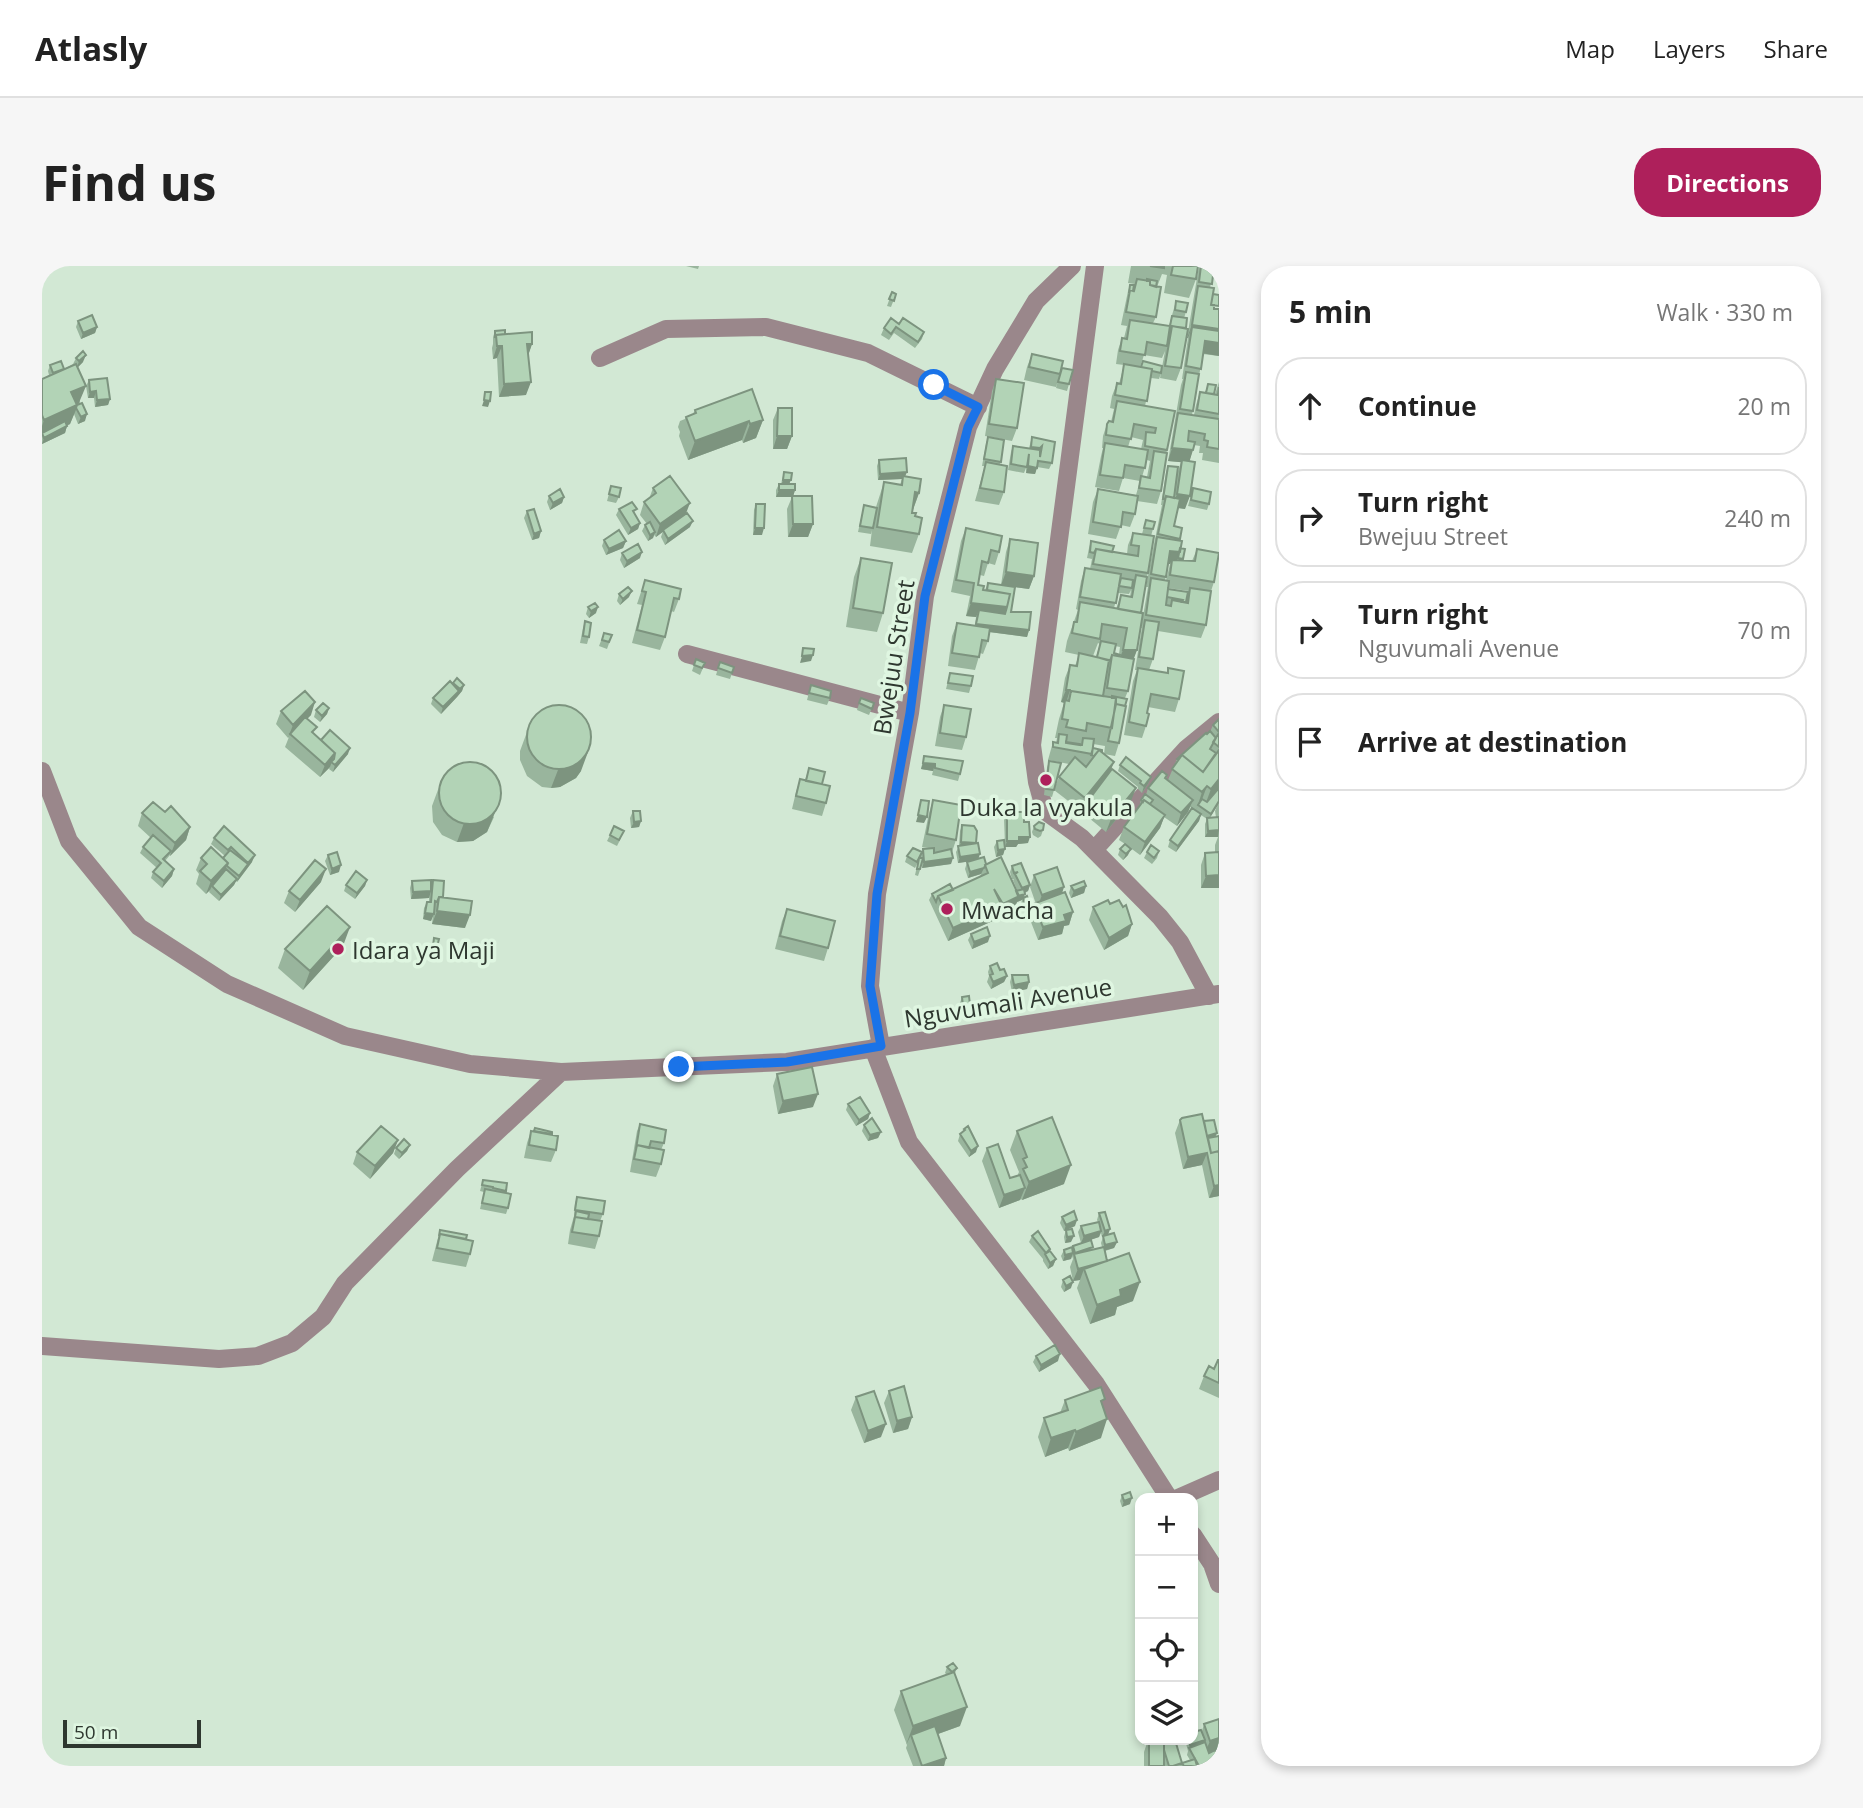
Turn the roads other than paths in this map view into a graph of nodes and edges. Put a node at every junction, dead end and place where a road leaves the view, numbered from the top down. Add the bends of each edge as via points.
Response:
1 (1072, 266) edge
2 (1096, 266) edge
3 (600, 358) dead end
4 (978, 407) junction
5 (687, 654) dead end
6 (910, 713) junction
7 (1219, 722) edge
8 (42, 771) edge
9 (1094, 850) junction
10 (1214, 995) edge
11 (877, 1047) junction
12 (561, 1072) junction
13 (42, 1346) edge
14 (1219, 1480) edge
15 (1166, 1493) edge
16 (1189, 1493) edge
17 (1198, 1543) edge
18 (1219, 1584) edge

1 - 4 street, Bwejuu Street via 1036,302
2 - 9 street via 1032,746 1045,811
3 - 4 street via 666,329 766,327 868,353
4 - 6 street, Bwejuu Street via 968,427 925,596
5 - 6 street
6 - 11 street, Bwejuu Street via 877,894 870,986
7 - 9 street via 1185,749
8 - 12 street, Nguvumali Avenue via 69,841 139,928 227,984 345,1036 470,1064
9 - 10 street via 1160,917
10 - 11 street, Nguvumali Avenue
11 - 12 street, Nguvumali Avenue via 787,1062
11 - 15 street, Bwejuu Street via 909,1142 1096,1384
12 - 13 street via 447,1179 345,1283 323,1317 292,1343 258,1356 219,1359
14 - 16 street
17 - 18 street

